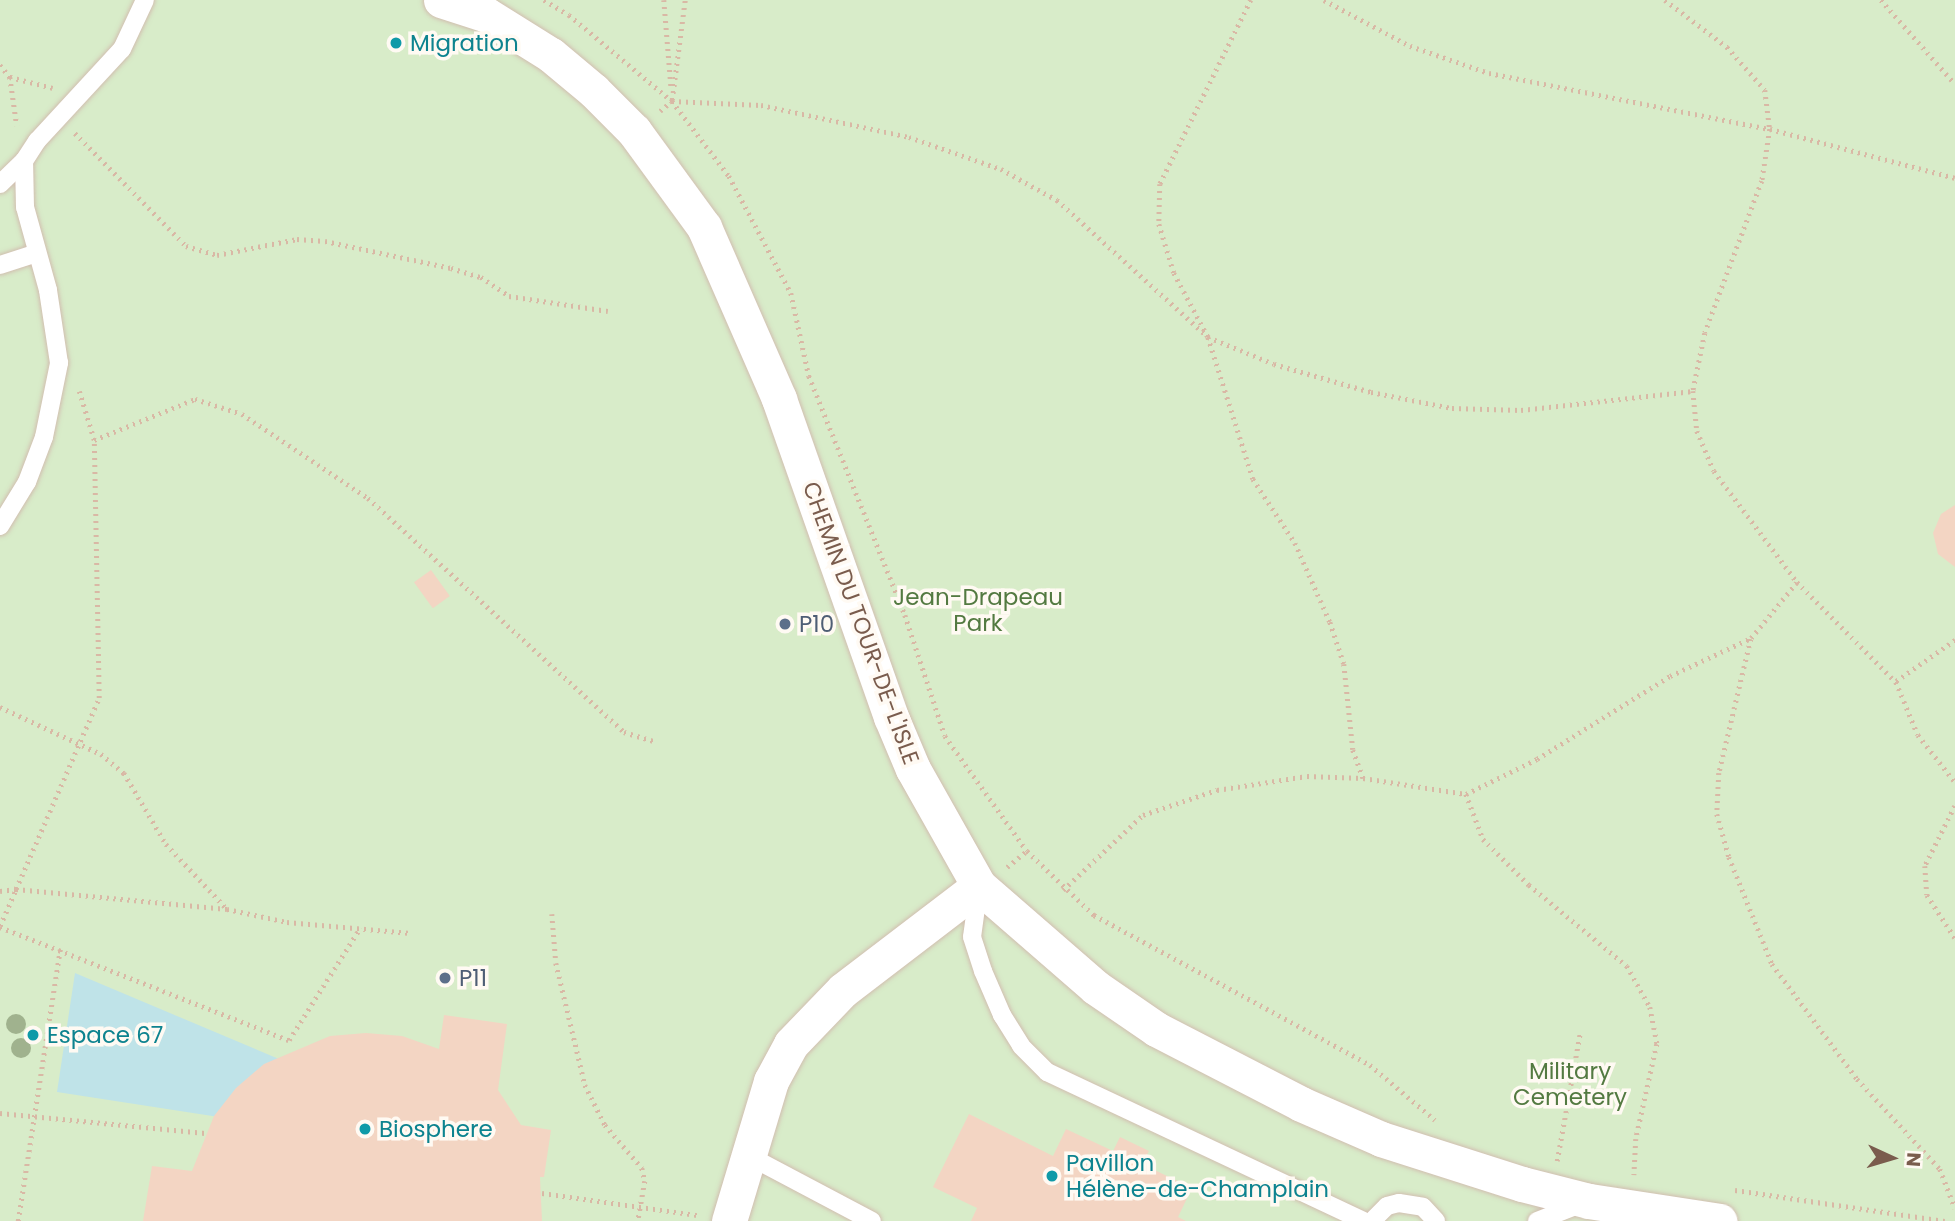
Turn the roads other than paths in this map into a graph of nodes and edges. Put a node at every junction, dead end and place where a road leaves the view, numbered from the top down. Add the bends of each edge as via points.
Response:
1 (145, 0) edge
2 (441, 0) edge
3 (24, 161) junction
4 (0, 184) edge
5 (37, 253) junction
6 (0, 265) edge
7 (0, 526) edge
8 (989, 880) junction
9 (749, 1156) junction
10 (1589, 1201) junction
11 (1721, 1205) edge
12 (716, 1218) edge
13 (872, 1221) edge
14 (1363, 1221) edge
15 (1372, 1221) edge
16 (1436, 1221) edge
17 (1537, 1221) edge

1 - 3 lane via 122,49
2 - 8 street, CHEMIN DU TOUR-DE-L'ISLE via 487,15 551,55 594,91 634,131 704,227 779,399 896,727 945,829
3 - 4 lane
3 - 5 lane via 25,207
5 - 6 lane
5 - 7 lane via 59,340 59,363 44,438 27,482
8 - 9 street via 877,962 791,1044 771,1081
8 - 10 street, CHEMIN DU TOUR-DE-L'ISLE via 1095,987 1209,1060 1381,1139
8 - 14 lane via 972,937 1002,1016 1021,1046 1047,1072
9 - 12 street
9 - 13 lane
10 - 11 street, CHEMIN DU TOUR-DE-L'ISLE
10 - 17 lane
15 - 16 lane via 1387,1206 1399,1203 1423,1208

